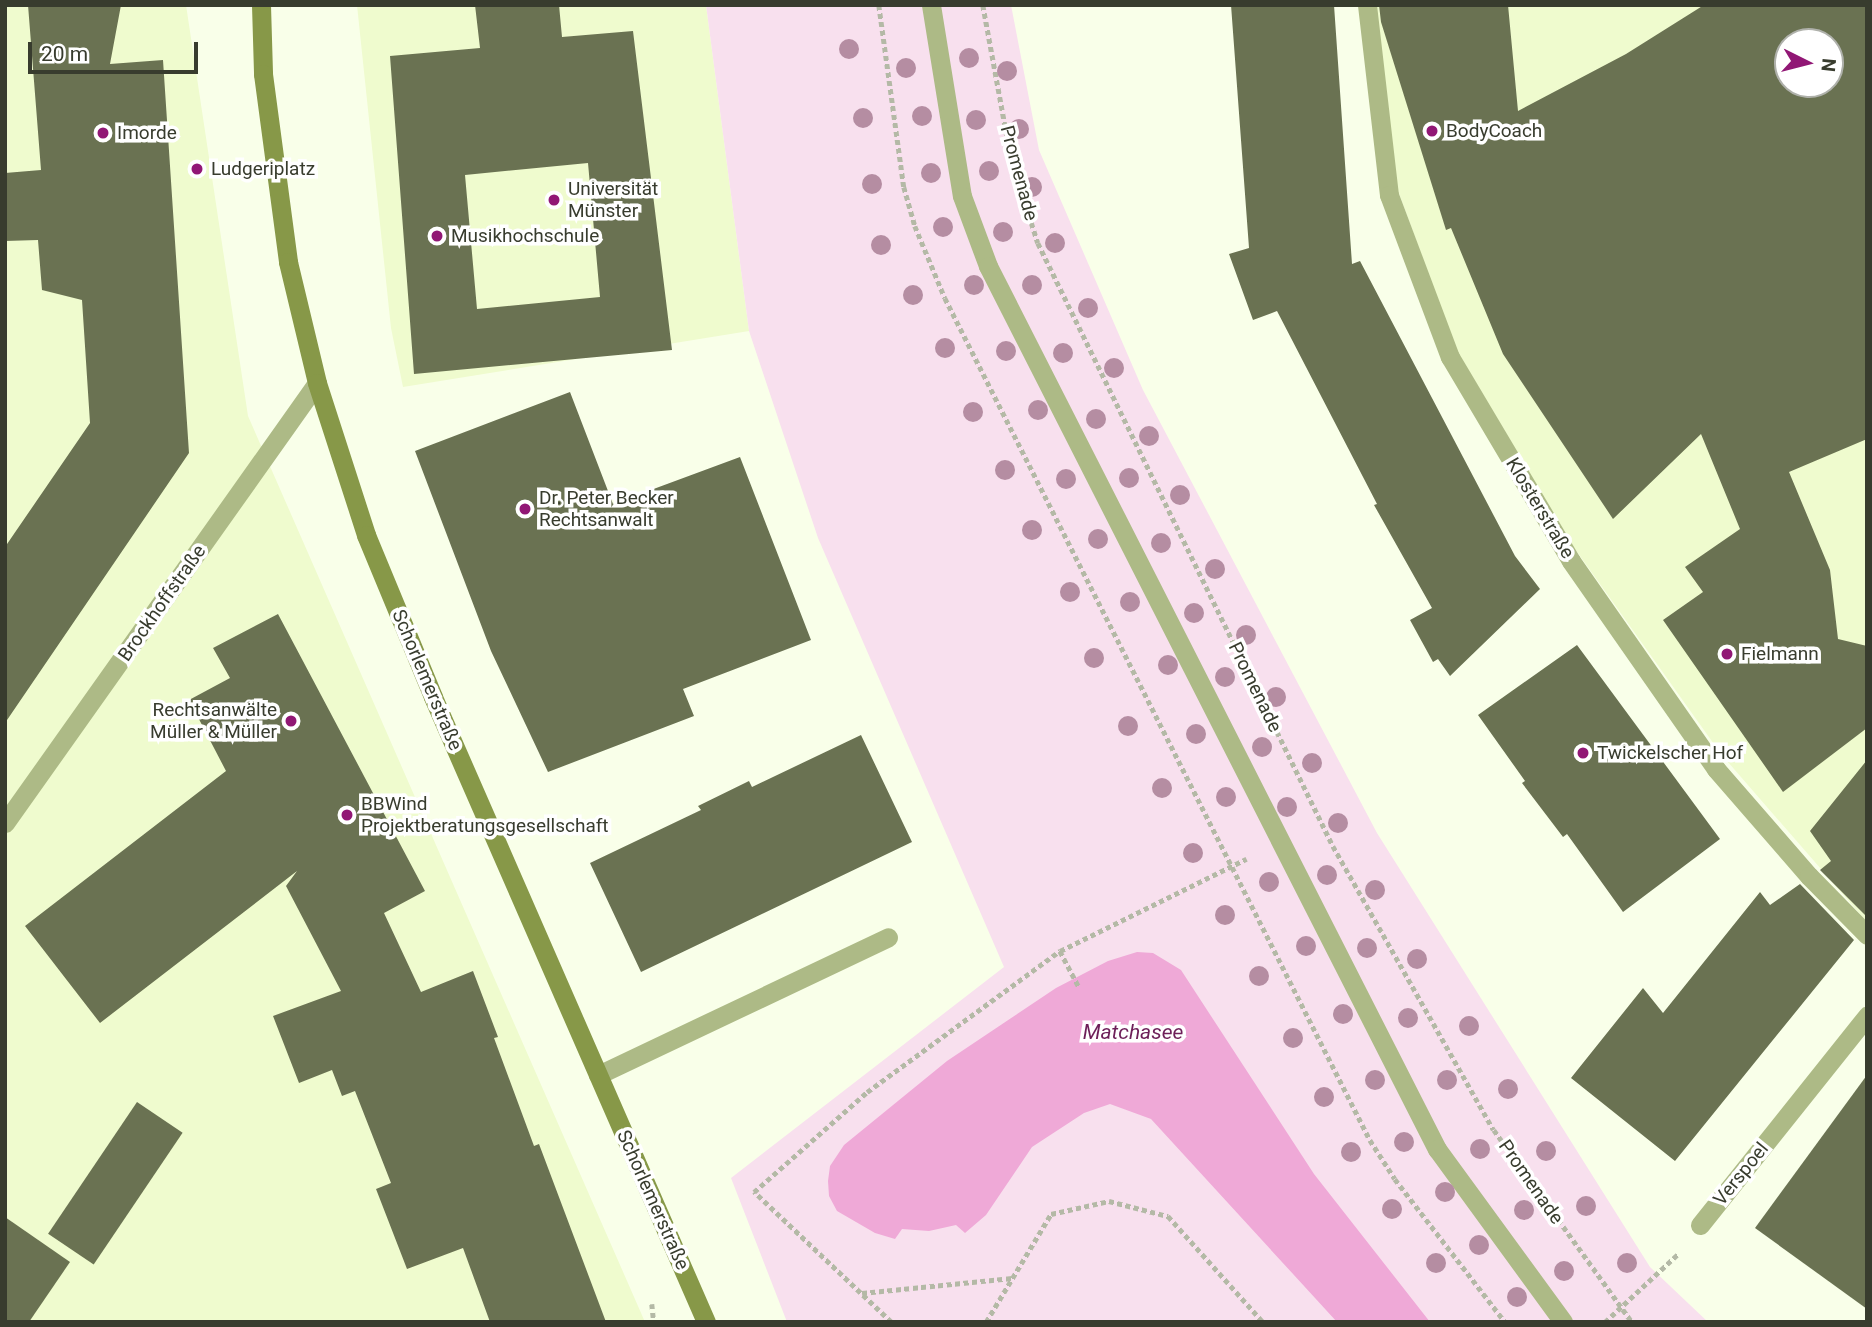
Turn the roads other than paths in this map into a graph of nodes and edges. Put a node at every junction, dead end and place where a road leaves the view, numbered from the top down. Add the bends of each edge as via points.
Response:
1 (261, 5) edge
2 (931, 5) edge
3 (1367, 5) edge
4 (317, 383) junction
5 (5, 823) edge
6 (1867, 934) edge
7 (888, 937) dead end
8 (1867, 1016) edge
9 (598, 1075) junction
10 (1700, 1225) road end
11 (706, 1322) edge
12 (1563, 1322) edge

1 - 4 main road, Schorlemerstraße via 263,74 288,262
2 - 12 street via 962,196 988,266 1437,1149
3 - 6 street, Klosterstraße via 1389,195 1450,357 1571,561 1716,769 1809,876
4 - 5 street, Brockhoffstraße
4 - 9 main road, Schorlemerstraße via 366,535
7 - 9 street
8 - 10 street, Verspoel
9 - 11 main road, Schorlemerstraße

